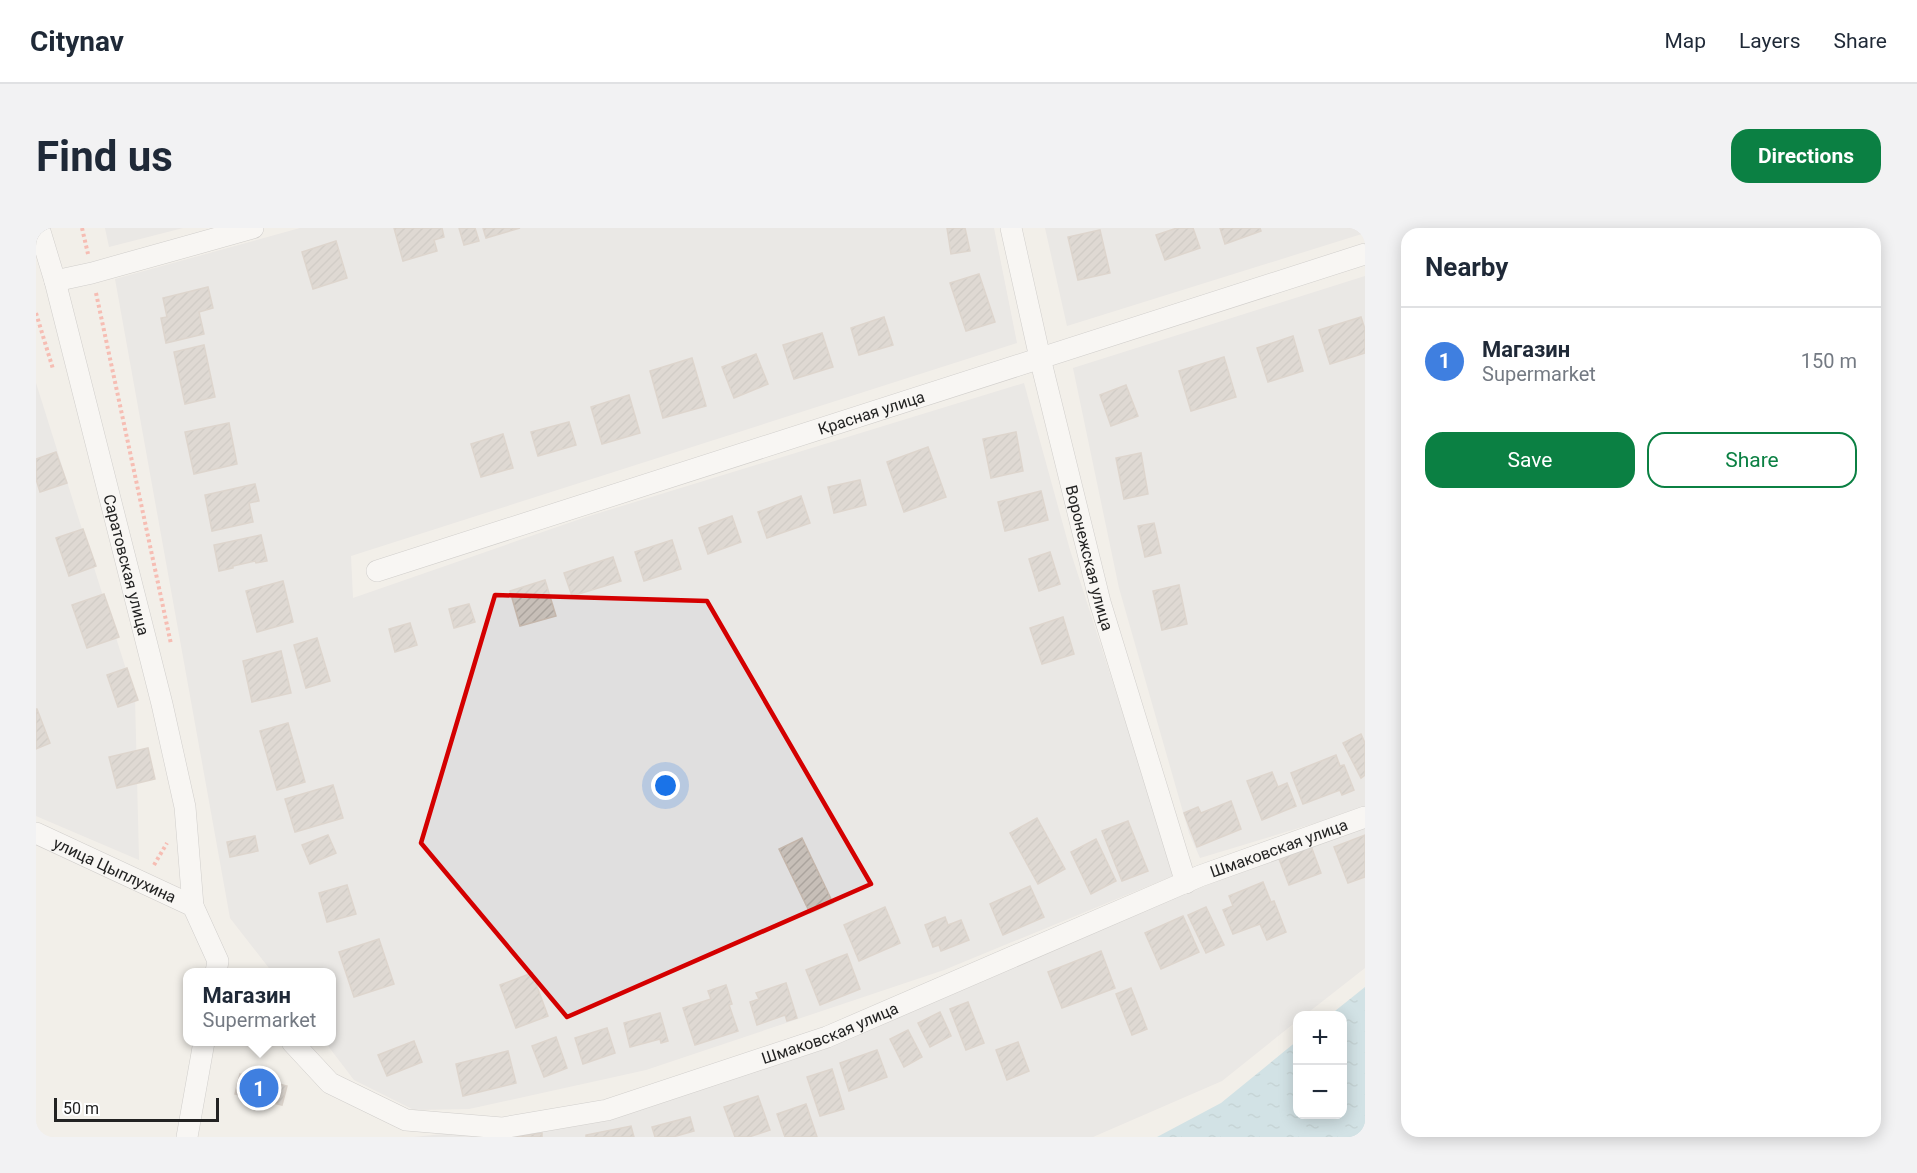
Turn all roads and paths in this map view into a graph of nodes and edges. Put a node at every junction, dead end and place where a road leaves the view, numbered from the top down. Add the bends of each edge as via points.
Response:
1 (39, 228) edge
2 (82, 228) edge
3 (254, 228) edge
4 (1011, 228) edge
5 (1365, 254) edge
6 (92, 273) junction
7 (54, 281) junction
8 (1040, 358) junction
9 (377, 571) dead end
10 (173, 655) dead end
11 (1365, 817) edge
12 (36, 833) edge
13 (1186, 883) junction
14 (193, 906) junction
15 (220, 968) edge
16 (203, 1046) edge
17 (297, 1046) edge
18 (187, 1137) edge

1 - 7 street, Саратовская улица
2 - 6 path
3 - 6 street
4 - 8 street, Воронежская улица
5 - 8 street, Красная улица
6 - 7 street
6 - 10 path
7 - 14 street, Саратовская улица via 165,716 185,807
8 - 9 street, Красная улица
8 - 13 street, Воронежская улица via 1100,602
11 - 13 street, Шмаковская улица
12 - 14 street, улица Цыплухина
13 - 17 street, Шмаковская улица via 827,1037 607,1110 502,1128 406,1120 330,1083
14 - 15 street, Саратовская улица
16 - 18 street

